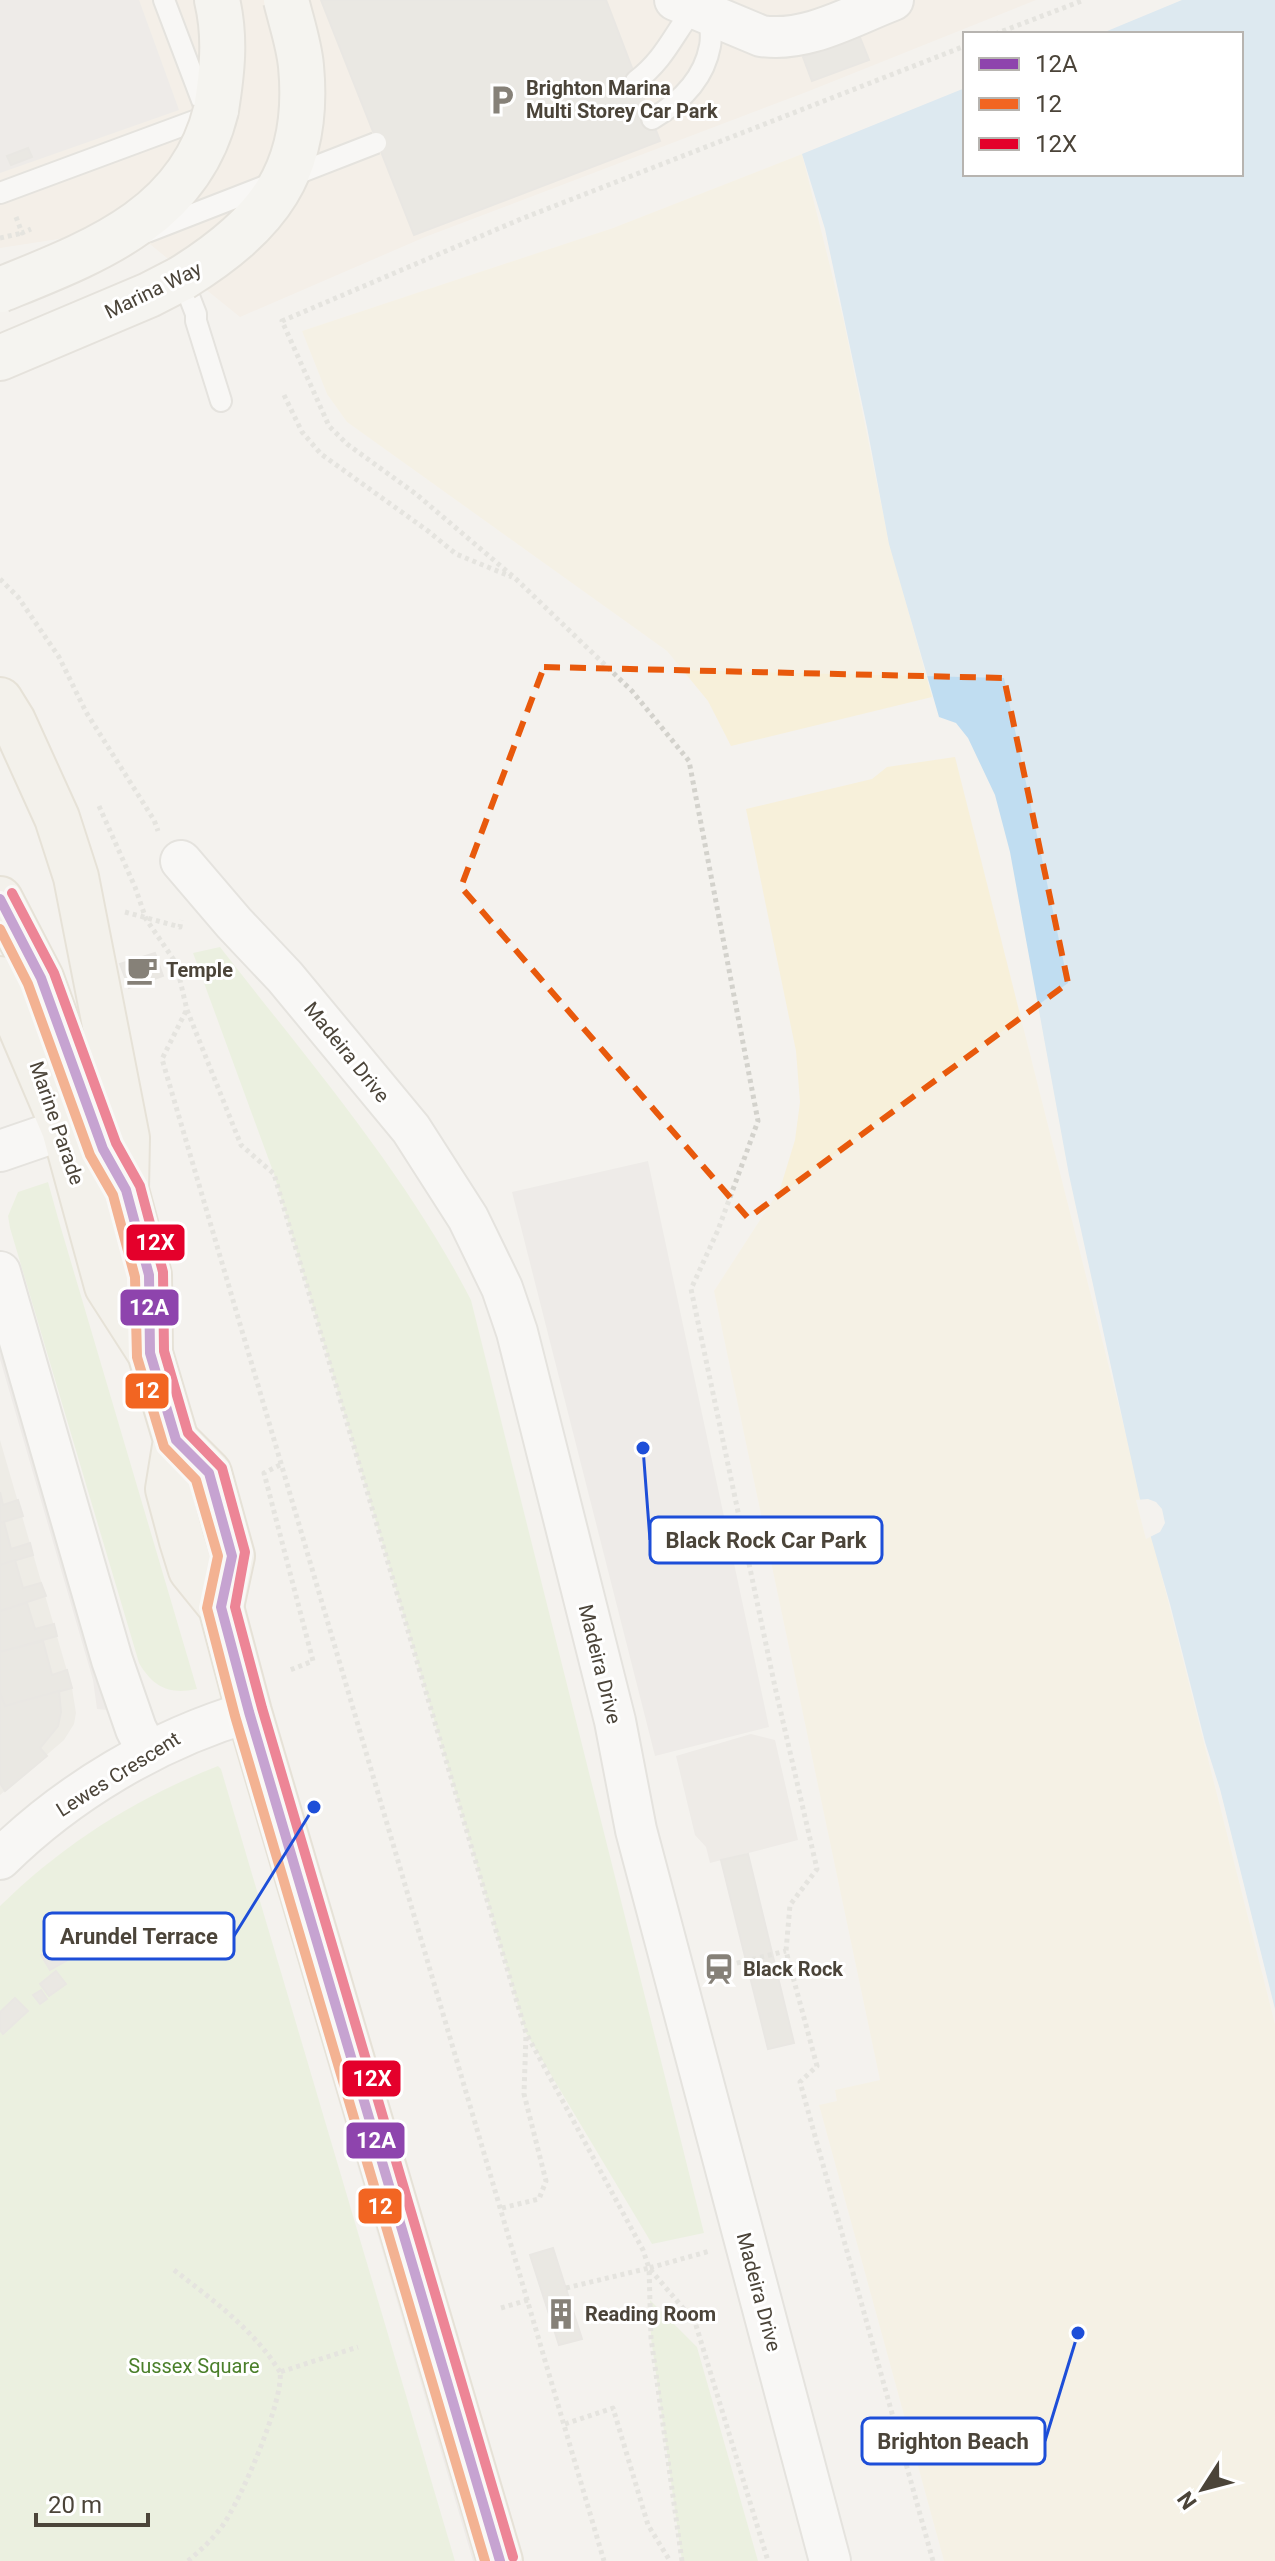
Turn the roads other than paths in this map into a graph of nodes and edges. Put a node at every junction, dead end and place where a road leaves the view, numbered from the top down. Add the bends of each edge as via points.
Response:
1 (164, 0) edge
2 (217, 0) edge
3 (286, 0) edge
4 (893, 0) edge
5 (693, 7) edge
6 (636, 81) dead end
7 (652, 119) dead end
8 (376, 143) dead end
9 (3, 192) edge
10 (91, 253) junction
11 (182, 278) junction
12 (0, 290) edge
13 (0, 358) edge
14 (221, 401) dead end
15 (0, 700) edge
16 (170, 847) road end
17 (0, 899) edge
18 (0, 979) edge
19 (11, 1033) edge
20 (64, 1129) junction
21 (0, 1151) edge
22 (126, 1190) junction
23 (0, 1272) edge
24 (150, 1353) junction
25 (249, 1712) junction
26 (148, 1752) junction
27 (0, 1859) edge
28 (500, 2561) edge
29 (830, 2561) edge

1 - 9 lane via 208,116
2 - 10 street, bridge via 224,60 204,147 174,192
3 - 11 street, Marina Way, bridge via 301,64 301,127 292,162 265,212 216,257
4 - 5 street via 794,37 761,36
5 - 6 lane via 656,67
5 - 7 lane via 710,46 689,89
8 - 10 lane, bridge
10 - 12 street, bridge
11 - 13 street, Marina Way
11 - 14 lane
15 - 22 main road via 57,818 76,877 127,1138
16 - 29 street, Madeira Drive via 411,1129 468,1218 502,1288 615,1721 636,1830
17 - 22 main road via 41,978 103,1149
18 - 19 main road, Marine Parade
19 - 20 main road, Marine Parade
20 - 21 street
20 - 24 main road, Marine Parade via 107,1286
22 - 24 main road via 149,1275
23 - 26 street via 112,1660
24 - 25 main road, Marine Parade via 176,1440 168,1489 182,1541 191,1570 221,1607
25 - 26 street, Lewes Crescent via 181,1734
25 - 28 main road, Marine Parade
26 - 27 street, Lewes Crescent via 27,1832

